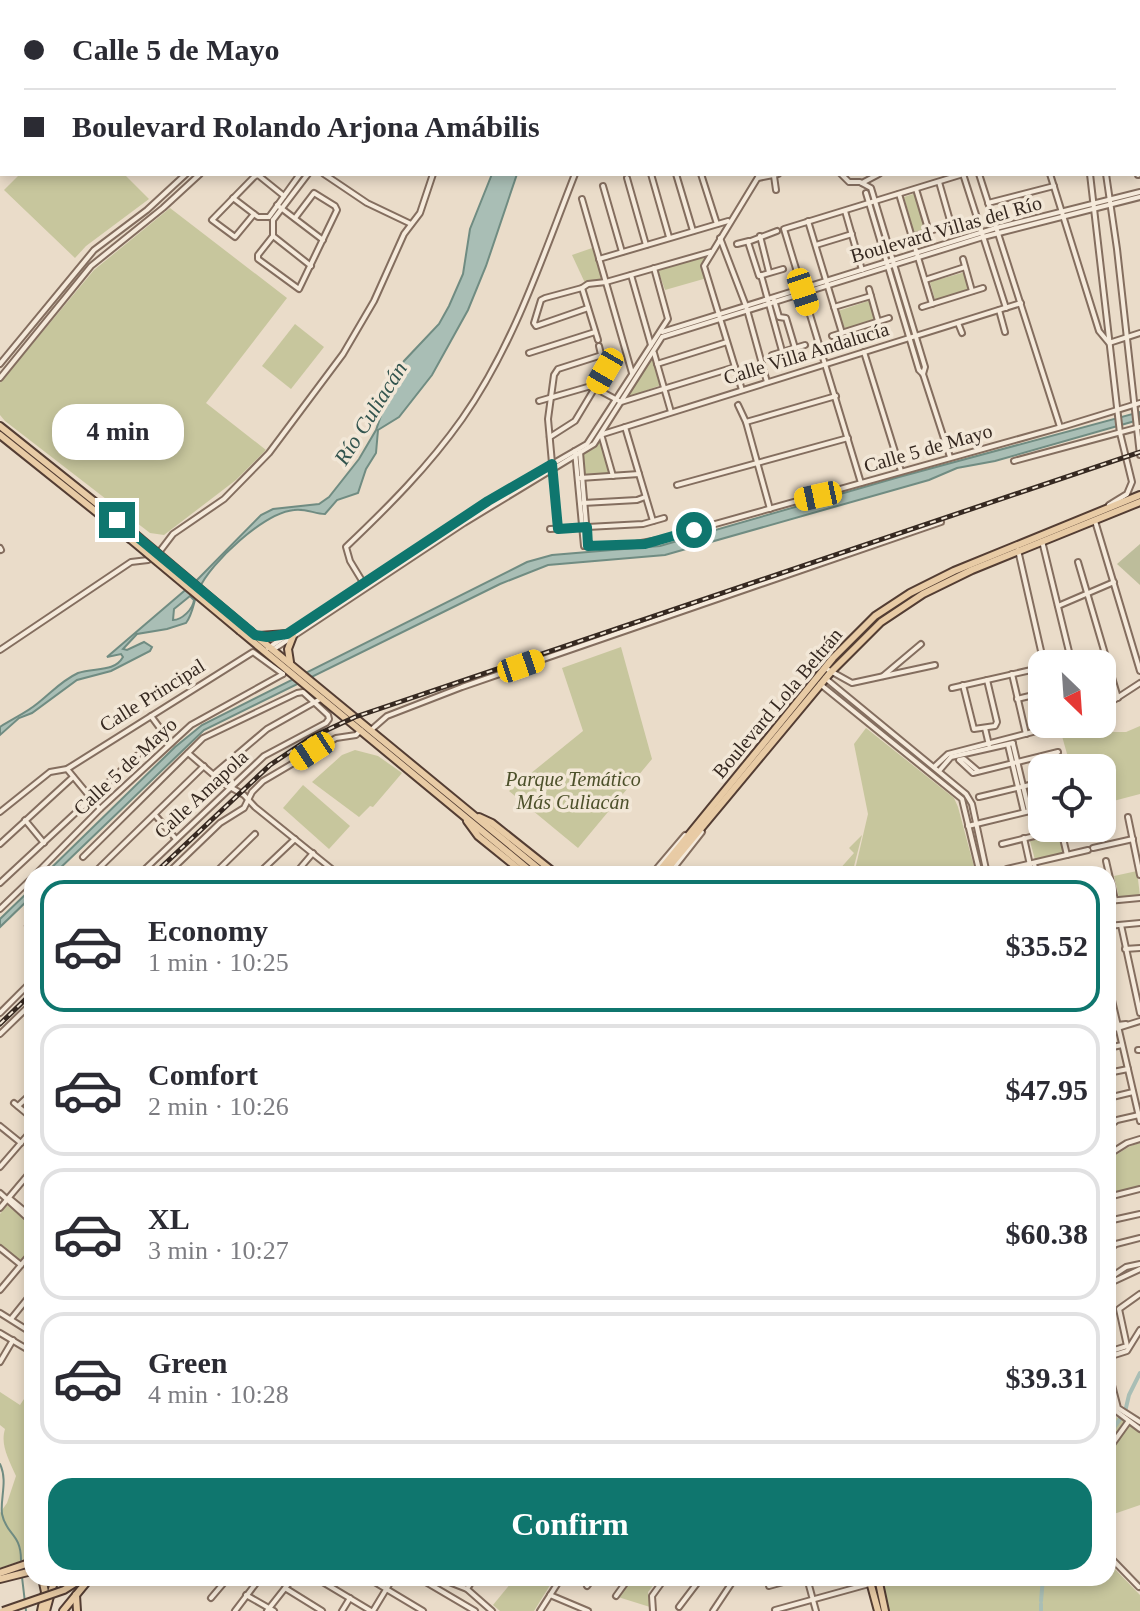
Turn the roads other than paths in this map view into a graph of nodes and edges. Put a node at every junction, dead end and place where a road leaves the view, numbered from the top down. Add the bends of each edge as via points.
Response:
1 (184, 176) edge
2 (198, 176) edge
3 (256, 176) edge
4 (258, 176) edge
5 (299, 176) edge
6 (306, 176) edge
7 (327, 176) edge
8 (432, 176) edge
9 (574, 176) edge
10 (652, 176) edge
11 (677, 176) edge
12 (702, 176) edge
13 (759, 176) edge
14 (775, 176) edge
15 (843, 176) edge
16 (875, 176) edge
17 (957, 176) edge
18 (964, 176) edge
19 (982, 176) edge
20 (1051, 176) edge
21 (1090, 176) edge
22 (1106, 176) edge
23 (627, 178) dead end
24 (939, 182) junction
25 (862, 183) junction
26 (603, 186) dead end
27 (1054, 186) junction
28 (916, 189) junction
29 (776, 190) dead end
30 (866, 193) dead end
31 (899, 194) junction
32 (1140, 194) edge
33 (284, 196) junction
34 (233, 198) junction
35 (582, 199) dead end
36 (875, 201) junction
37 (1110, 202) junction
38 (868, 203) junction
39 (988, 203) junction
40 (280, 206) junction
41 (1094, 206) junction
42 (845, 210) junction
43 (254, 214) junction
44 (1063, 214) junction
45 (271, 218) junction
46 (295, 218) junction
47 (730, 221) junction
48 (808, 221) junction
49 (411, 224) junction
50 (717, 224) junction
51 (693, 231) junction
52 (777, 231) dead end
53 (996, 231) junction
54 (929, 232) junction
55 (852, 234) junction
56 (982, 235) junction
57 (273, 236) junction
58 (760, 236) junction
59 (912, 237) junction
60 (670, 238) junction
61 (720, 238) junction
62 (324, 240) junction
63 (749, 242) junction
64 (737, 244) dead end
65 (646, 245) junction
66 (815, 245) junction
67 (622, 252) junction
68 (711, 252) junction
69 (917, 255) junction
70 (599, 259) junction
71 (963, 259) dead end
72 (85, 260) junction
73 (891, 263) junction
74 (91, 266) junction
75 (311, 266) junction
76 (965, 267) junction
77 (654, 268) junction
78 (783, 269) dead end
79 (862, 270) junction
80 (767, 273) junction
81 (631, 275) junction
82 (761, 275) junction
83 (925, 280) junction
84 (606, 282) junction
85 (827, 283) junction
86 (582, 288) junction
87 (983, 288) dead end
88 (869, 289) dead end
89 (802, 291) junction
90 (972, 291) junction
91 (871, 296) junction
92 (771, 300) junction
93 (1021, 303) junction
94 (932, 304) junction
95 (834, 307) junction
96 (922, 307) dead end
97 (588, 308) junction
98 (747, 308) junction
99 (1006, 308) junction
100 (999, 310) junction
101 (719, 316) junction
102 (777, 318) junction
103 (889, 318) dead end
104 (878, 322) junction
105 (958, 323) junction
106 (595, 332) junction
107 (1005, 332) dead end
108 (660, 333) junction
109 (842, 333) junction
110 (962, 333) dead end
111 (1140, 333) edge
112 (832, 336) dead end
113 (916, 336) junction
114 (1127, 337) junction
115 (909, 338) junction
116 (727, 342) junction
117 (1109, 343) junction
118 (805, 345) dead end
119 (795, 348) junction
120 (652, 349) junction
121 (782, 351) junction
122 (864, 352) junction
123 (529, 353) dead end
124 (602, 355) junction
125 (772, 355) dead end
126 (0, 364) edge
127 (657, 364) junction
128 (826, 364) junction
129 (735, 367) junction
130 (923, 374) junction
131 (634, 376) junction
132 (0, 378) edge
133 (767, 382) junction
134 (596, 387) junction
135 (664, 388) junction
136 (742, 390) junction
137 (836, 396) junction
138 (550, 398) junction
139 (619, 400) junction
140 (539, 401) dead end
141 (738, 405) dead end
142 (1137, 405) edge
143 (671, 412) junction
144 (1118, 412) junction
145 (746, 422) junction
146 (625, 427) junction
147 (1138, 427) edge
148 (1, 428) edge
149 (1060, 428) junction
150 (1120, 432) junction
151 (599, 433) junction
152 (550, 437) junction
153 (848, 438) junction
154 (578, 452) junction
155 (1140, 455) edge
156 (950, 457) junction
157 (1014, 461) dead end
158 (757, 463) junction
159 (553, 466) junction
160 (901, 471) junction
161 (639, 474) junction
162 (613, 476) junction
163 (580, 478) junction
164 (861, 483) junction
165 (677, 485) dead end
166 (1140, 495) edge
167 (646, 497) junction
168 (1140, 502) edge
169 (582, 503) junction
170 (770, 509) junction
171 (1099, 510) junction
172 (664, 518) dead end
173 (1094, 519) junction
174 (653, 521) junction
175 (941, 522) dead end
176 (584, 527) junction
177 (550, 529) dead end
178 (558, 529) junction
179 (1042, 541) junction
180 (1018, 550) junction
181 (991, 558) junction
182 (1078, 562) dead end
183 (1114, 582) junction
184 (364, 584) junction
185 (1087, 594) junction
186 (1058, 606) junction
187 (242, 629) junction
188 (293, 633) junction
189 (255, 635) junction
190 (921, 644) dead end
191 (0, 650) edge
192 (267, 650) junction
193 (1039, 650) edge
194 (1069, 650) edge
195 (935, 665) dead end
196 (291, 670) junction
197 (828, 670) junction
198 (1028, 670) edge
199 (1140, 671) edge
200 (1012, 674) junction
201 (881, 678) junction
202 (820, 679) junction
203 (987, 680) junction
204 (1140, 683) edge
205 (311, 685) junction
206 (963, 685) junction
207 (952, 688) dead end
208 (1028, 697) edge
209 (322, 698) junction
210 (1118, 698) joint
211 (1017, 699) junction
212 (314, 703) junction
213 (151, 716) junction
214 (985, 728) junction
215 (361, 730) junction
216 (371, 730) junction
217 (1026, 734) joint
218 (1010, 741) junction
219 (171, 743) junction
220 (989, 745) junction
221 (141, 752) dead end
222 (1058, 752) dead end
223 (188, 753) junction
224 (1015, 763) junction
225 (204, 766) junction
226 (67, 769) junction
227 (978, 771) dead end
228 (934, 772) junction
229 (214, 774) junction
230 (73, 777) junction
231 (1028, 785) edge
232 (1021, 787) junction
233 (229, 788) junction
234 (90, 797) junction
235 (979, 797) dead end
236 (250, 801) junction
237 (100, 809) junction
238 (0, 812) edge
239 (1027, 812) joint
240 (155, 815) junction
241 (465, 817) junction
242 (478, 817) junction
243 (1128, 817) dead end
244 (706, 818) junction
245 (25, 820) junction
246 (976, 824) junction
247 (968, 826) junction
248 (255, 834) dead end
249 (1028, 837) edge
250 (1024, 838) junction
251 (176, 839) junction
252 (295, 839) junction
253 (1133, 839) junction
254 (1066, 842) edge
255 (44, 843) junction
256 (0, 844) edge
257 (1002, 844) dead end
258 (313, 853) junction
259 (1067, 855) junction
260 (83, 857) dead end
261 (1106, 861) dead end
262 (1032, 863) junction
263 (44, 866) edge
264 (102, 866) edge
265 (148, 866) edge
266 (175, 866) edge
267 (222, 866) edge
268 (266, 866) edge
269 (302, 866) edge
270 (327, 866) edge
271 (515, 866) edge
272 (524, 866) edge
273 (536, 866) edge
274 (546, 866) edge
275 (667, 866) edge
276 (667, 866) edge
277 (978, 866) edge
278 (985, 866) edge
279 (1020, 866) edge
280 (1033, 866) edge
281 (1107, 866) edge
282 (1140, 875) edge
283 (1, 879) edge
284 (24, 886) edge
285 (1140, 898) edge
286 (1116, 900) edge
287 (0, 909) edge
288 (1140, 923) edge
289 (1116, 925) edge
290 (1121, 925) junction
291 (1140, 948) edge
292 (1125, 949) junction
293 (24, 989) edge
294 (1138, 995) edge
295 (24, 1011) edge
296 (0, 1013) edge
297 (1140, 1013) edge
298 (1116, 1019) edge
299 (1140, 1021) edge
300 (1118, 1026) junction
301 (0, 1034) edge
302 (1122, 1045) junction
303 (1116, 1046) edge
304 (1128, 1069) junction
305 (1116, 1071) edge
306 (1133, 1092) junction
307 (1116, 1096) edge
308 (24, 1098) edge
309 (24, 1111) edge
310 (1139, 1118) edge
311 (1116, 1121) edge
312 (0, 1126) edge
313 (24, 1139) edge
314 (1140, 1139) edge
315 (21, 1143) junction
316 (1116, 1150) edge
317 (2, 1160) edge
318 (0, 1167) edge
319 (24, 1179) edge
320 (1140, 1189) edge
321 (0, 1193) edge
322 (1116, 1195) edge
323 (7, 1199) junction
324 (0, 1208) edge
325 (24, 1212) edge
326 (1140, 1214) edge
327 (1116, 1219) edge
328 (1140, 1238) edge
329 (1116, 1244) edge
330 (0, 1249) edge
331 (24, 1261) edge
332 (21, 1265) junction
333 (1140, 1266) edge
334 (1116, 1275) edge
335 (0, 1290) edge
336 (1140, 1294) edge
337 (24, 1303) edge
338 (0, 1313) edge
339 (11, 1320) junction
340 (24, 1329) edge
341 (1140, 1330) edge
342 (0, 1333) edge
343 (13, 1340) junction
344 (24, 1347) edge
345 (1128, 1347) junction
346 (1116, 1352) edge
347 (0, 1362) edge
348 (1116, 1400) edge
349 (1116, 1411) edge
350 (1128, 1422) junction
351 (1140, 1422) edge
352 (1140, 1429) edge
353 (1116, 1439) edge
354 (1116, 1563) edge
355 (24, 1566) edge
356 (24, 1572) edge
357 (0, 1576) edge
358 (44, 1586) edge
359 (52, 1586) edge
360 (70, 1586) edge
361 (83, 1586) edge
362 (253, 1586) edge
363 (330, 1586) edge
364 (382, 1586) edge
365 (389, 1586) edge
366 (433, 1586) edge
367 (456, 1586) edge
368 (460, 1586) edge
369 (469, 1586) edge
370 (556, 1586) edge
371 (623, 1586) edge
372 (659, 1586) edge
373 (695, 1586) edge
374 (730, 1586) edge
375 (809, 1586) edge
376 (852, 1586) edge
377 (873, 1586) edge
378 (1139, 1587) edge
379 (220, 1588) edge
380 (285, 1588) joint
381 (387, 1589) junction
382 (467, 1589) junction
383 (76, 1594) junction
384 (1140, 1594) edge
385 (246, 1595) junction
386 (550, 1595) junction
387 (450, 1596) junction
388 (616, 1596) dead end
389 (478, 1597) junction
390 (211, 1598) dead end
391 (350, 1598) junction
392 (813, 1600) junction
393 (679, 1607) dead end
394 (472, 1609) edge
395 (270, 1610) edge
396 (775, 1610) edge
397 (3, 1611) edge
398 (43, 1611) edge
399 (63, 1611) edge
400 (77, 1611) edge
401 (235, 1611) edge
402 (322, 1611) edge
403 (342, 1611) edge
404 (372, 1611) edge
405 (423, 1611) edge
406 (492, 1611) edge
407 (540, 1611) edge
408 (588, 1611) edge
409 (653, 1611) edge
410 (713, 1611) edge
411 (816, 1611) edge
412 (878, 1611) edge

1 - 72 street
2 - 74 street
3 - 34 street
4 - 33 street
5 - 33 street
6 - 40 street
7 - 49 street
8 - 49 street
9 - 184 street via 533,284 482,387 430,462 346,547
10 - 60 street
11 - 51 street
12 - 50 street
13 - 47 street
14 - 29 street
15 - 25 street
16 - 25 street
17 - 24 street
18 - 56 street
19 - 39 street
20 - 27 street
21 - 41 street
22 - 37 street
23 - 65 street
24 - 28 street
24 - 54 street via 952,222
25 - 36 street via 871,188
26 - 67 street
27 - 39 street
27 - 44 street
28 - 31 street
28 - 54 street
30 - 38 street
31 - 36 street
31 - 59 street
32 - 37 street, Boulevard Villas del Río
33 - 40 street
34 - 43 street
34 - 43 street via 212,220 232,237
35 - 70 street
36 - 38 street
36 - 73 street
37 - 41 street, Boulevard Villas del Río
37 - 114 street
38 - 42 street
38 - 73 street
39 - 53 street
40 - 45 street
40 - 46 street
41 - 44 street, Boulevard Villas del Río
41 - 117 street
42 - 48 street
42 - 55 street
43 - 45 street
44 - 53 street, Boulevard Villas del Río
44 - 117 street via 1099,331
45 - 57 street
46 - 62 street
46 - 62 street via 314,193 335,206
47 - 50 street
47 - 61 street
48 - 66 street
48 - 89 street via 784,231
49 - 191 street via 343,354 269,453 224,499 173,534 154,557 131,562
50 - 51 street
51 - 60 street
52 - 58 street
53 - 56 street, Boulevard Villas del Río
53 - 93 street
54 - 59 street
55 - 66 street
55 - 79 street
56 - 69 street, Boulevard Villas del Río
56 - 99 street
57 - 75 street
57 - 75 street via 258,259 297,289
58 - 63 street
58 - 80 street
59 - 69 street
60 - 65 street
61 - 68 street
61 - 98 street
62 - 75 street
63 - 64 street
63 - 82 street
65 - 67 street
66 - 85 street
67 - 70 street
68 - 77 street
68 - 101 street via 704,268
69 - 73 street, Boulevard Villas del Río
69 - 83 street
70 - 84 street
71 - 76 street
72 - 74 street
72 - 126 street
73 - 79 street, Boulevard Villas del Río
73 - 85 street, Boulevard Villas del Río
73 - 113 street
73 - 115 street
74 - 132 street
76 - 83 street
76 - 90 street
77 - 81 street
77 - 108 street via 668,316
78 - 80 street
79 - 85 street, Boulevard Villas del Río
80 - 82 street
81 - 84 street
81 - 120 street
82 - 92 street
83 - 94 street
84 - 86 street
84 - 131 street
85 - 89 street, Boulevard Villas del Río
85 - 95 street
86 - 97 street
86 - 97 street via 543,299 535,325
87 - 90 street
88 - 91 street
89 - 92 street, Boulevard Villas del Río
89 - 128 street
90 - 94 street
91 - 95 street
91 - 104 street
92 - 98 street, Boulevard Villas del Río
92 - 102 street
93 - 99 street, Calle Villa Andalucía
93 - 149 street
94 - 96 street
95 - 109 street
97 - 106 street
98 - 101 street, Boulevard Villas del Río
98 - 133 street
99 - 100 street, Calle Villa Andalucía
100 - 105 street, Calle Villa Andalucía
100 - 107 street
101 - 108 street, Boulevard Villas del Río
101 - 116 street
101 - 120 street, Boulevard Villas del Río via 662,337
102 - 119 street via 786,317
102 - 121 street
103 - 104 street
104 - 109 street
105 - 110 street
105 - 113 street, Calle Villa Andalucía
106 - 123 street
106 - 124 street
108 - 120 street, Boulevard Villas del Río
109 - 112 street
111 - 114 street
113 - 115 street, Calle Villa Andalucía
113 - 130 street
114 - 117 street
114 - 142 street
115 - 122 street, Calle Villa Andalucía
115 - 130 street
116 - 127 street
116 - 129 street
117 - 144 street
118 - 119 street
119 - 121 street
120 - 127 street
120 - 131 street, Boulevard Villas del Río
121 - 125 street
122 - 128 street, Calle Villa Andalucía
122 - 160 street
124 - 134 street via 606,369
124 - 138 street via 555,372
127 - 135 street
128 - 133 street, Calle Villa Andalucía
128 - 137 street
129 - 135 street
129 - 136 street
130 - 156 street
131 - 139 street, Boulevard Villas del Río
133 - 136 street, Calle Villa Andalucía
134 - 138 street
134 - 139 street
134 - 152 street via 571,425
135 - 139 street
135 - 143 street
136 - 143 street, Calle Villa Andalucía
137 - 145 street
137 - 153 street
138 - 140 street
138 - 152 street
139 - 151 street, Boulevard Villas del Río
141 - 145 street
142 - 144 street, Calle 5 de Mayo
142 - 147 street
143 - 146 street, Calle Villa Andalucía
144 - 149 street, Calle 5 de Mayo
144 - 150 street
145 - 158 street
146 - 151 street, Calle Villa Andalucía
146 - 161 street
147 - 150 street
147 - 155 street
148 - 187 main road, bridge
149 - 156 street, Calle 5 de Mayo
150 - 157 street
150 - 171 street via 1131,486 1122,498
151 - 154 street, Boulevard Villas del Río via 594,444
151 - 162 street
152 - 159 street
153 - 158 street
153 - 164 street
154 - 159 street, Boulevard Villas del Río
154 - 163 street
156 - 160 street, Calle 5 de Mayo
158 - 165 street
158 - 170 street
159 - 178 street
159 - 184 street, Boulevard Villas del Río via 488,501
159 - 188 street, Boulevard Villas del Río
160 - 164 street, Calle 5 de Mayo
161 - 162 street
161 - 167 street
162 - 163 street
163 - 169 street
164 - 170 street, Calle 5 de Mayo
166 - 171 main road, Boulevard Lola Beltrán
167 - 169 street
167 - 174 street
168 - 173 main road, Boulevard Lola Beltrán
169 - 176 street
170 - 176 street, Calle 5 de Mayo via 645,544 586,546
171 - 181 main road, Boulevard Lola Beltrán
172 - 174 street
173 - 179 main road, Boulevard Lola Beltrán
173 - 183 street
174 - 176 street
175 - 216 street via 462,687 387,716
176 - 178 street
177 - 178 street
179 - 180 main road, Boulevard Lola Beltrán
179 - 186 street
180 - 181 main road, Boulevard Lola Beltrán
180 - 193 street
181 - 197 main road, Boulevard Lola Beltrán via 901,607
182 - 185 street
183 - 185 street
183 - 199 street
184 - 188 street, Boulevard Villas del Río
185 - 186 street
185 - 210 street
186 - 194 street
187 - 189 main road
187 - 192 main road
188 - 189 main road
188 - 192 street, Boulevard Villas del Río
188 - 196 main road via 288,649
189 - 192 main road
190 - 201 street
192 - 196 main road
192 - 196 street
192 - 213 street, Calle Principal via 242,658
195 - 201 street
196 - 205 main road
196 - 219 street, Calle 5 de Mayo via 197,721
197 - 201 street via 848,682
197 - 202 main road, Boulevard Lola Beltrán
198 - 200 street
200 - 203 street
200 - 211 street
202 - 228 street
202 - 244 main road, Boulevard Lola Beltrán
203 - 206 street
203 - 214 street via 997,722
204 - 210 street
205 - 209 main road
205 - 216 main road
206 - 207 street
206 - 214 street via 974,728
208 - 211 street
209 - 212 street
209 - 215 main road
211 - 217 street
212 - 223 street via 303,692 287,697 207,736
212 - 229 street via 267,729
212 - 233 street, Calle Amapola via 329,719 269,753
213 - 219 street
213 - 226 street, Calle Principal
214 - 220 street
215 - 236 street via 336,738 263,781
215 - 241 main road
216 - 242 main road
217 - 218 street
218 - 220 street
218 - 224 street
219 - 237 street, Calle 5 de Mayo
220 - 228 street via 949,756
221 - 234 street
222 - 224 street
223 - 225 street
223 - 260 street
224 - 227 street
224 - 232 street
225 - 229 street
225 - 240 street
226 - 230 street
226 - 238 street, Calle Principal via 50,772
228 - 246 street via 966,794
228 - 247 street via 962,799
229 - 233 street
230 - 234 street
230 - 245 street
231 - 232 street
232 - 235 street
232 - 239 street
233 - 236 street
233 - 251 street, Calle Amapola
234 - 237 street
234 - 255 street
236 - 252 street
236 - 266 street
237 - 263 street, Calle 5 de Mayo
239 - 246 street
240 - 251 street
240 - 264 street
241 - 271 main road via 478,836
241 - 272 main road
242 - 273 main road
242 - 274 main road
243 - 253 street
244 - 275 main road, Boulevard Lola Beltrán
244 - 276 street, Boulevard Lola Beltrán
245 - 255 street
245 - 256 street
246 - 247 street
246 - 278 street
247 - 277 street
248 - 267 street
249 - 250 street
250 - 257 street
250 - 262 street
251 - 265 street, Calle Amapola
252 - 258 street
252 - 268 street
253 - 259 street
253 - 282 street
254 - 259 street
255 - 283 street
258 - 269 street
258 - 270 street
259 - 262 street
261 - 281 street
262 - 279 street
262 - 280 street
284 - 287 street, Calle 5 de Mayo
285 - 286 street
288 - 290 street
289 - 290 street
290 - 292 street
291 - 292 street
292 - 294 street
293 - 296 street
294 - 297 street
295 - 301 street
298 - 300 street
299 - 300 street
300 - 302 street
302 - 303 street
302 - 304 street
304 - 305 street
304 - 306 street
306 - 307 street
306 - 310 street
308 - 309 street via 16,1104
310 - 311 street
312 - 315 street
313 - 315 street
314 - 316 street
315 - 317 street
317 - 318 street
319 - 323 street
320 - 322 street
321 - 323 street
323 - 324 street
323 - 325 street
326 - 327 street
328 - 329 street
330 - 332 street
331 - 332 street
332 - 335 street
333 - 334 street
336 - 345 street via 1119,1309
337 - 339 street
338 - 339 street
339 - 340 street
341 - 345 street
342 - 343 street
343 - 344 street
343 - 347 street
345 - 346 street
348 - 351 street via 1118,1408
349 - 350 street
350 - 352 street
350 - 353 street
354 - 378 street
355 - 357 main road
356 - 357 main road
358 - 398 main road
359 - 398 main road
360 - 397 main road, bridge
361 - 383 main road
362 - 385 street
363 - 391 street
364 - 381 street
365 - 381 street
366 - 387 street
367 - 387 street
368 - 382 street
369 - 382 street
370 - 386 street
371 - 388 street
372 - 409 street via 652,1596
373 - 393 street
374 - 410 street
375 - 392 street
376 - 392 street
377 - 412 main road
378 - 384 street
379 - 390 street
380 - 395 street
380 - 402 street
381 - 404 street
381 - 405 street
382 - 389 street
383 - 399 main road
383 - 400 main road
385 - 395 street
385 - 401 street
386 - 407 street
386 - 408 street
387 - 394 street
389 - 394 street
389 - 406 street
391 - 403 street
391 - 404 street
392 - 396 street
392 - 411 street

